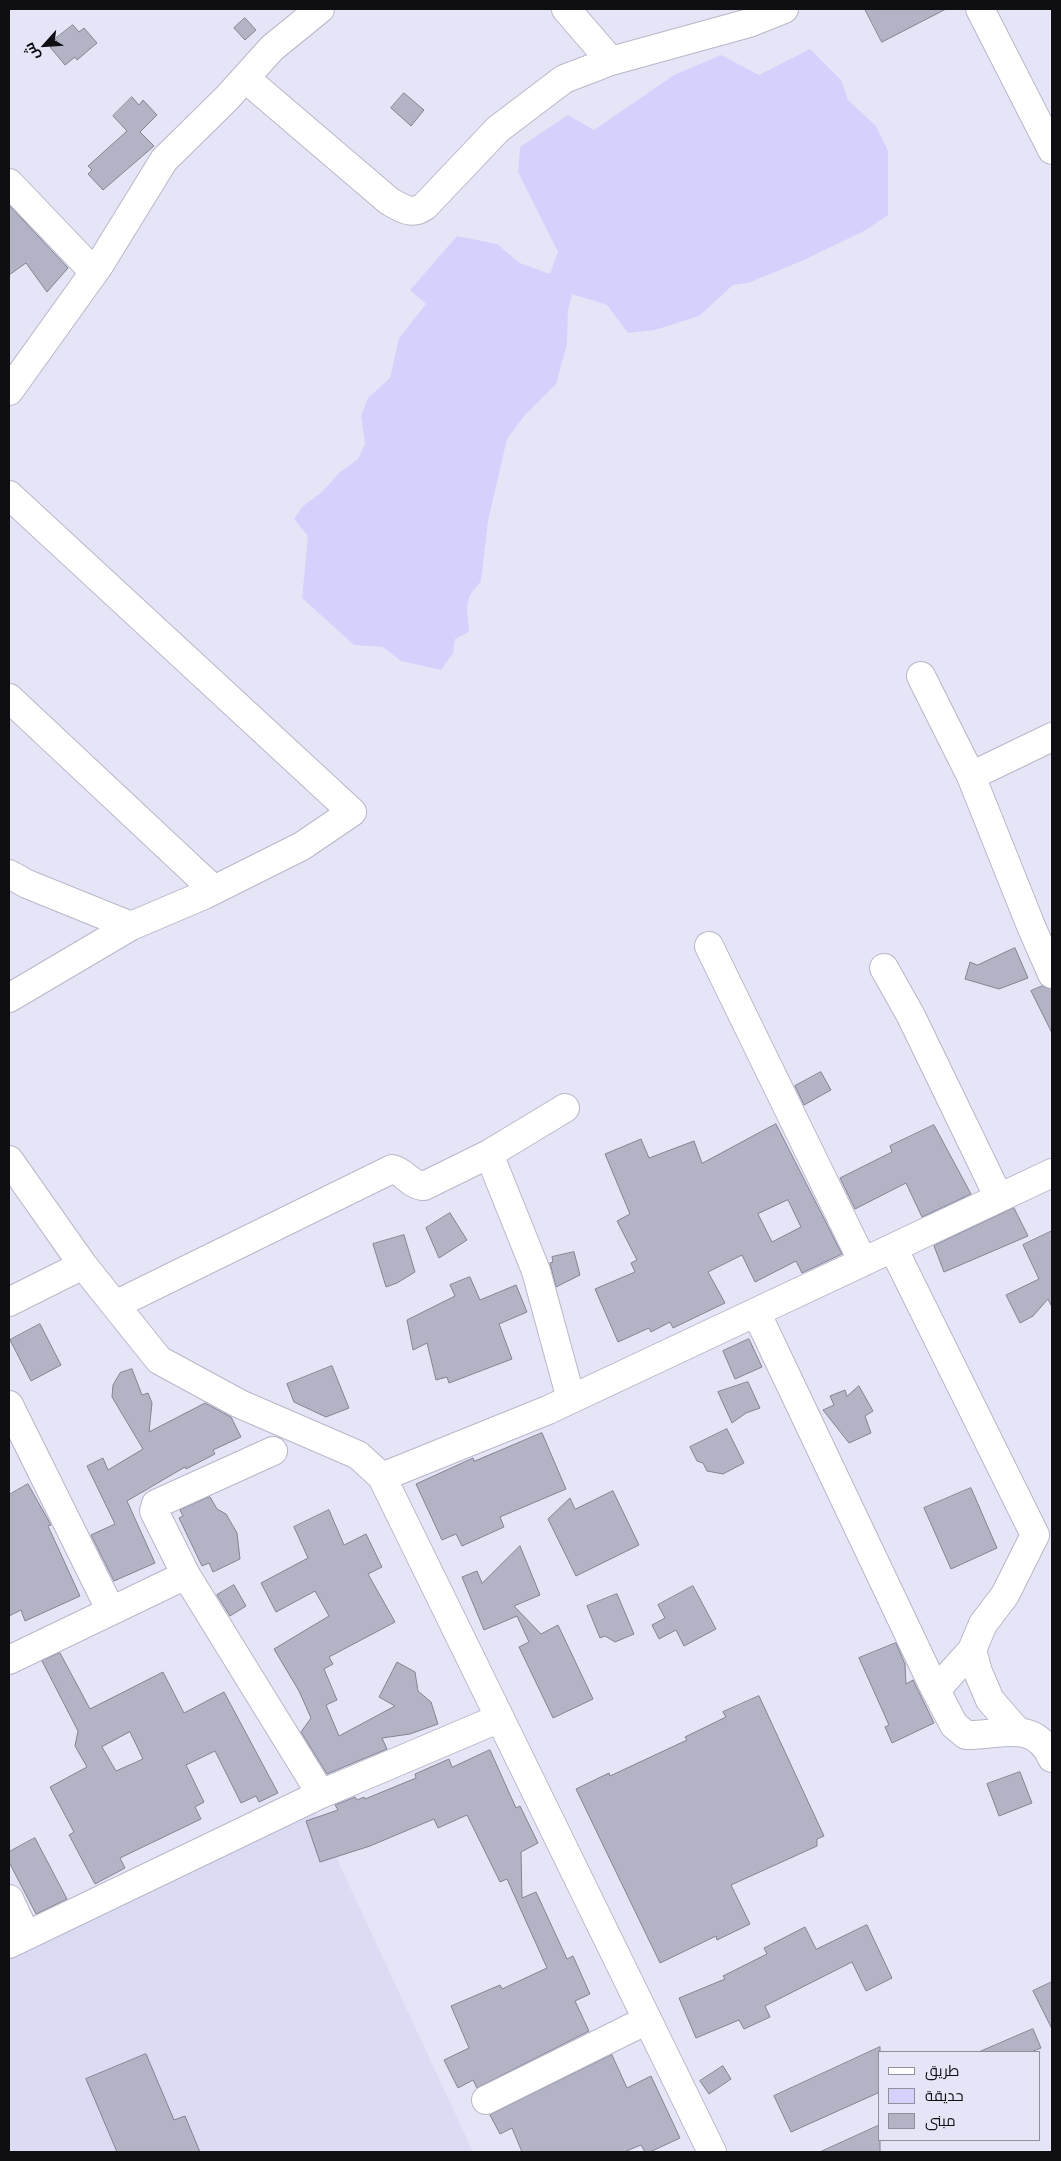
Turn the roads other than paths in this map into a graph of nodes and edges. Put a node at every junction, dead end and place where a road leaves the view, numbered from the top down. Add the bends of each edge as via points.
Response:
1 (320, 9) edge
2 (566, 9) edge
3 (784, 9) edge
4 (980, 9) edge
5 (611, 61) junction
6 (245, 78) junction
7 (1052, 150) edge
8 (9, 183) edge
9 (94, 272) junction
10 (9, 391) edge
11 (9, 495) edge
12 (920, 676) dead end
13 (9, 698) edge
14 (1052, 737) edge
15 (971, 776) junction
16 (9, 874) edge
17 (214, 890) junction
18 (132, 926) junction
19 (709, 946) dead end
20 (884, 968) dead end
21 (1052, 974) edge
22 (9, 998) edge
23 (565, 1108) dead end
24 (489, 1154) junction
25 (9, 1160) edge
26 (1052, 1173) edge
27 (999, 1198) junction
28 (893, 1248) junction
29 (863, 1262) junction
30 (84, 1266) junction
31 (9, 1302) edge
32 (115, 1305) junction
33 (756, 1312) junction
34 (571, 1399) junction
35 (9, 1405) edge
36 (272, 1451) dead end
37 (382, 1477) junction
38 (186, 1575) junction
39 (111, 1611) junction
40 (972, 1650) junction
41 (9, 1660) edge
42 (936, 1690) junction
43 (500, 1718) junction
44 (1017, 1731) junction
45 (1052, 1758) edge
46 (321, 1794) junction
47 (9, 1899) edge
48 (18, 1939) edge
49 (648, 2020) junction
50 (486, 2100) dead end
51 (712, 2152) edge

1 - 6 street via 272,48
2 - 5 street
3 - 5 street via 749,23
4 - 7 street
5 - 6 street via 555,84 498,129 425,206 416,211 402,209 389,201
6 - 9 street via 164,160
8 - 9 street
9 - 10 street
11 - 17 street via 352,812 302,846
12 - 15 street
13 - 17 street
14 - 15 street
15 - 21 street
16 - 18 street
17 - 18 street
18 - 22 street
19 - 29 street
20 - 27 street via 911,1016
23 - 24 street
24 - 32 street via 421,1186 392,1169
24 - 34 street via 536,1271
25 - 30 street
26 - 27 street
27 - 28 street
28 - 29 street
28 - 40 street via 1035,1534 1005,1594 983,1624
29 - 33 street
30 - 31 street
30 - 32 street
32 - 37 street via 160,1360 240,1404 358,1455
33 - 34 street
33 - 42 street
34 - 37 street
35 - 39 street
36 - 38 street via 156,1504 154,1511
37 - 43 street
38 - 39 street
38 - 46 street
39 - 41 street
40 - 42 street
40 - 44 street via 990,1700
42 - 44 street via 954,1725 966,1736
43 - 46 street
43 - 49 street
44 - 45 street via 1032,1733 1048,1747
46 - 48 street
47 - 48 street
49 - 50 street
49 - 51 street

